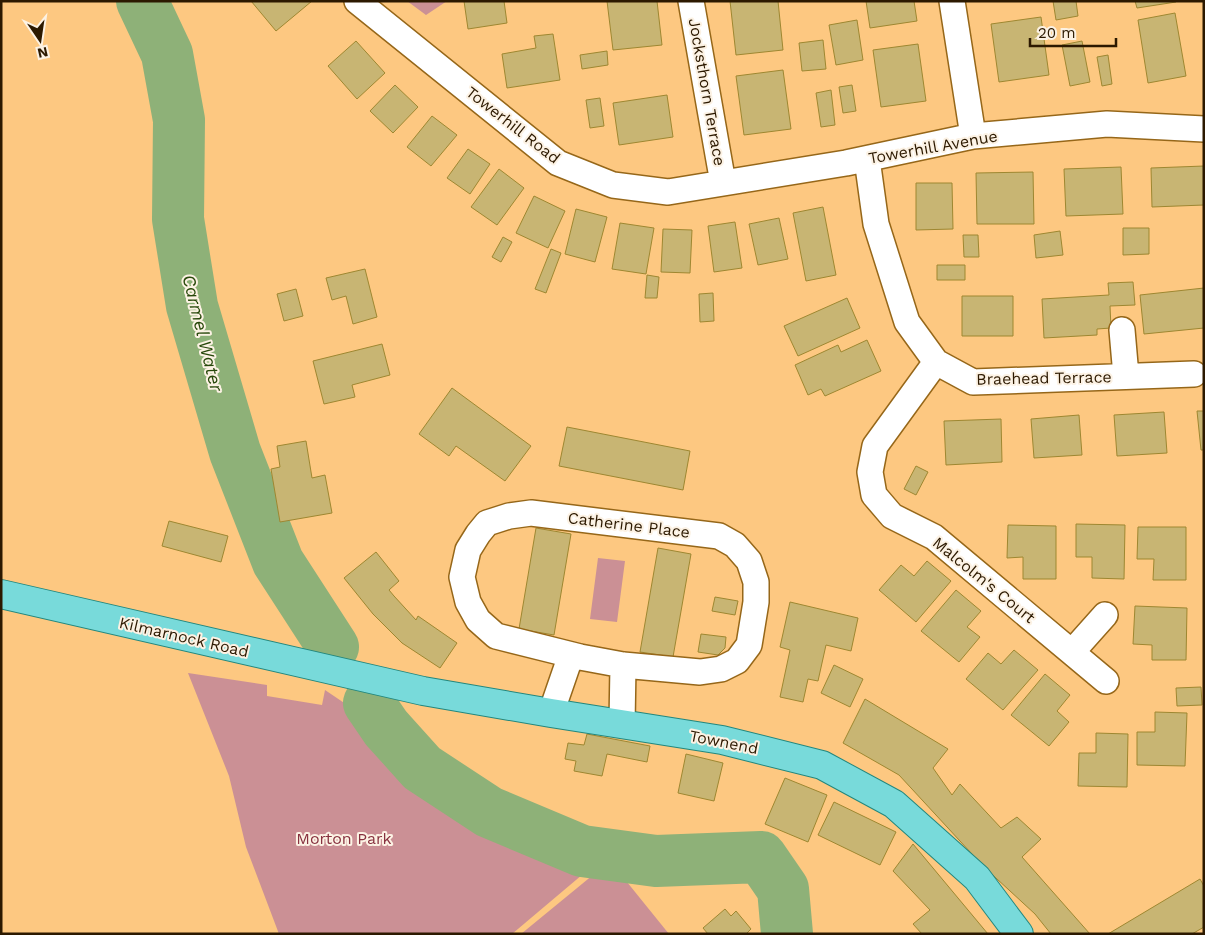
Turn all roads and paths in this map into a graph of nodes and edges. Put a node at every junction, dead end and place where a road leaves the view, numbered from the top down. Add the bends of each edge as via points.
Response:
1 (357, 1) edge
2 (691, 1) edge
3 (952, 1) edge
4 (1204, 129) edge
5 (973, 136) junction
6 (867, 159) junction
7 (723, 183) junction
8 (1122, 330) dead end
9 (936, 362) junction
10 (1194, 374) dead end
11 (1126, 376) junction
12 (1, 594) edge
13 (1105, 615) dead end
14 (1072, 652) junction
15 (571, 655) junction
16 (623, 665) junction
17 (367, 678) joint
18 (1106, 681) dead end
19 (551, 713) junction
20 (622, 724) junction
21 (1020, 934) edge

1 - 7 street, Towerhill Road via 558,163 613,185 631,188 668,192
2 - 7 street, Jocksthorn Terrace
3 - 5 street
4 - 5 street, Towerhill Avenue via 1107,124
5 - 6 street, Towerhill Avenue
6 - 7 street, Towerhill Avenue
6 - 9 street, Braehead Terrace via 876,224 907,322
8 - 11 street
9 - 11 street, Braehead Terrace via 973,382
9 - 14 street, Malcolm's Court via 875,446 870,472 874,495 892,516 934,537
10 - 11 street, Braehead Terrace
12 - 17 main road, Kilmarnock Road
13 - 14 street
14 - 18 street, Malcolm's Court
15 - 16 street, Catherine Place
15 - 16 street, Catherine Place via 496,636 478,620 468,602 462,577 468,550 487,523 531,513 719,536 735,545 749,561 756,582 749,644 737,660 721,669 700,672
15 - 19 street
16 - 20 street
17 - 19 main road, Townend
19 - 20 main road, Townend
20 - 21 main road, Townend via 734,742 822,765 894,804 977,878

